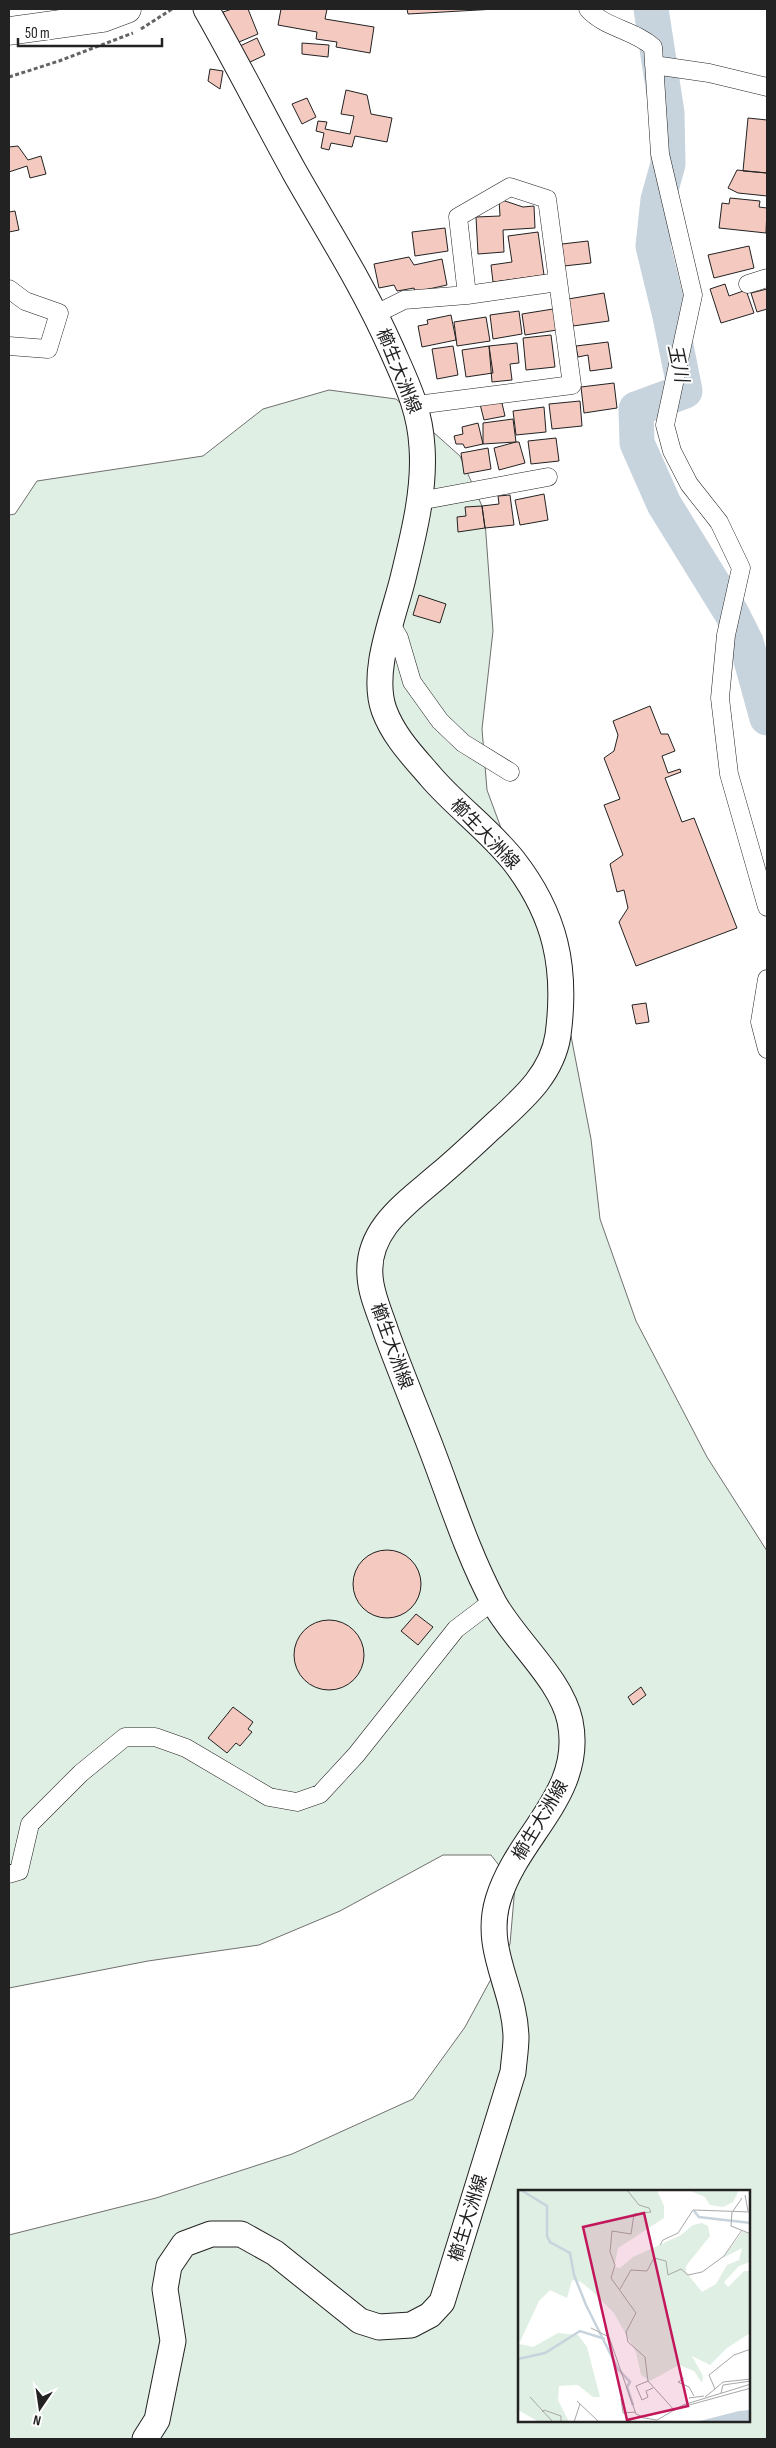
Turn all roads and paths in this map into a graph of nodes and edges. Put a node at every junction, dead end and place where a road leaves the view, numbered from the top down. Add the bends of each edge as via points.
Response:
1 (127, 9) edge
2 (172, 9) edge
3 (206, 9) edge
4 (588, 9) edge
5 (9, 31) edge
6 (654, 65) junction
7 (9, 77) edge
8 (767, 87) edge
9 (767, 278) edge
10 (558, 282) junction
11 (748, 284) dead end
12 (9, 289) edge
13 (467, 295) junction
14 (376, 314) junction
15 (9, 346) edge
16 (417, 405) junction
17 (548, 477) dead end
18 (419, 501) junction
19 (390, 623) junction
20 (510, 772) dead end
21 (767, 907) edge
22 (767, 979) edge
23 (767, 1050) edge
24 (493, 1601) junction
25 (9, 1874) edge
26 (145, 2439) edge

1 - 5 main road via 103,18
2 - 7 path via 131,35
3 - 14 main road, 櫛生大洲線
4 - 6 street via 595,17 642,37 653,47
6 - 8 street
6 - 21 street via 660,154 694,295 665,425 672,451 689,484 719,522 741,568 726,635 720,698 729,774
9 - 11 street
10 - 13 street
10 - 13 street via 547,199 510,187 458,217
10 - 16 street via 572,384
12 - 15 street via 26,301 59,313 48,349
13 - 14 street via 404,300
14 - 16 main road, 櫛生大洲線
16 - 18 main road, 櫛生大洲線 via 422,445
17 - 18 street
18 - 19 main road, 櫛生大洲線 via 404,576
19 - 20 street via 399,638 412,682 440,721 463,743
19 - 24 main road, 櫛生大洲線 via 379,684 382,707 396,737 444,792 512,859 541,902 554,936 562,971 557,1042 547,1068 530,1092 453,1164 393,1213 377,1237 368,1266 371,1290 397,1363
22 - 23 street via 760,1022
24 - 25 street via 456,1629 356,1755 320,1794 297,1802 269,1797 186,1748 154,1737 125,1737 81,1773 30,1824 19,1871
24 - 26 main road, 櫛生大洲線 via 555,1688 570,1717 572,1753 565,1786 509,1871 497,1904 492,1939 516,2034 513,2072 442,2302 430,2315 410,2325 379,2327 360,2320 275,2253 241,2234 211,2234 184,2244 169,2266 165,2289 173,2341 157,2420

